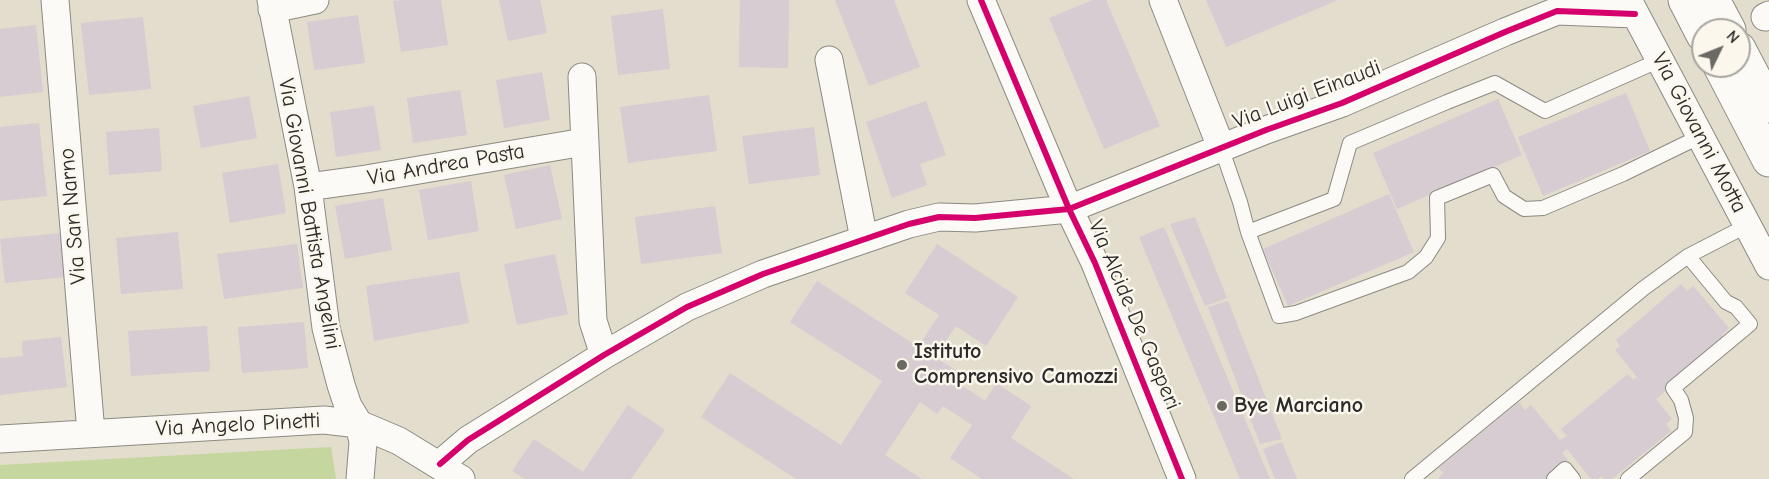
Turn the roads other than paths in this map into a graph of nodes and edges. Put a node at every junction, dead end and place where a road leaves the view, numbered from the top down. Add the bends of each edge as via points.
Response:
1 (55, 0) edge
2 (315, 0) edge
3 (981, 0) edge
4 (1163, 0) edge
5 (1685, 0) edge
6 (1713, 0) edge
7 (272, 4) edge
8 (1561, 6) edge
9 (1632, 7) edge
10 (1694, 18) edge
11 (1723, 18) edge
12 (829, 60) dead end
13 (1660, 60) junction
14 (1751, 72) edge
15 (582, 77) dead end
16 (1726, 78) edge
17 (1769, 106) edge
18 (1701, 136) junction
19 (584, 142) junction
20 (1221, 147) junction
21 (1769, 160) edge
22 (308, 187) junction
23 (1069, 209) junction
24 (1748, 225) junction
25 (1248, 232) junction
26 (864, 239) junction
27 (1688, 256) junction
28 (1769, 266) edge
29 (604, 355) junction
30 (359, 424) junction
31 (91, 433) junction
32 (0, 439) edge
33 (451, 471) edge
34 (360, 479) edge
35 (1182, 479) edge
36 (1412, 479) edge
37 (1554, 479) edge
38 (1573, 479) edge
39 (1628, 479) edge

1 - 31 street, Via San Narno
2 - 7 street
3 - 23 street, Via Alcide De Gasperi
4 - 20 street, Via Luigi Einaudi
5 - 10 highway
6 - 11 highway
7 - 22 street, Via Giovanni Battista Angelini
8 - 9 street, Via Luigi Einaudi
8 - 20 street, Via Luigi Einaudi via 1342,103
9 - 13 street, Via Giovanni Motta
12 - 26 street
13 - 18 street, Via Giovanni Motta
13 - 25 lane via 1545,111 1495,83 1447,102 1350,143 1334,199
14 - 17 highway
15 - 19 street
16 - 21 highway
18 - 24 street, Via Giovanni Motta
18 - 25 lane via 1543,208 1524,209 1504,196 1493,175 1437,198 1438,238 1426,258 1408,272 1296,313 1279,316
19 - 22 street, Via Andrea Pasta
19 - 29 street via 593,321
20 - 23 street, Via Luigi Einaudi
20 - 25 lane
22 - 30 street, Via Giovanni Battista Angelini via 326,328 348,406
23 - 26 street, Via Luigi Einaudi via 975,218 939,217
23 - 35 street, Via Alcide De Gasperi via 1095,263
24 - 27 lane
24 - 28 street, Via Giovanni Motta
26 - 29 street, Via Luigi Einaudi via 763,274 687,307
27 - 36 lane
27 - 39 lane via 1750,324 1673,388 1686,418 1685,432
29 - 33 street, Via Luigi Einaudi via 468,440
30 - 31 street, Via Angelo Pinetti via 324,420
30 - 33 street, Via Angelo Pinetti via 399,441
30 - 34 street via 363,442
31 - 32 street, Via Angelo Pinetti
37 - 38 lane via 1566,469

